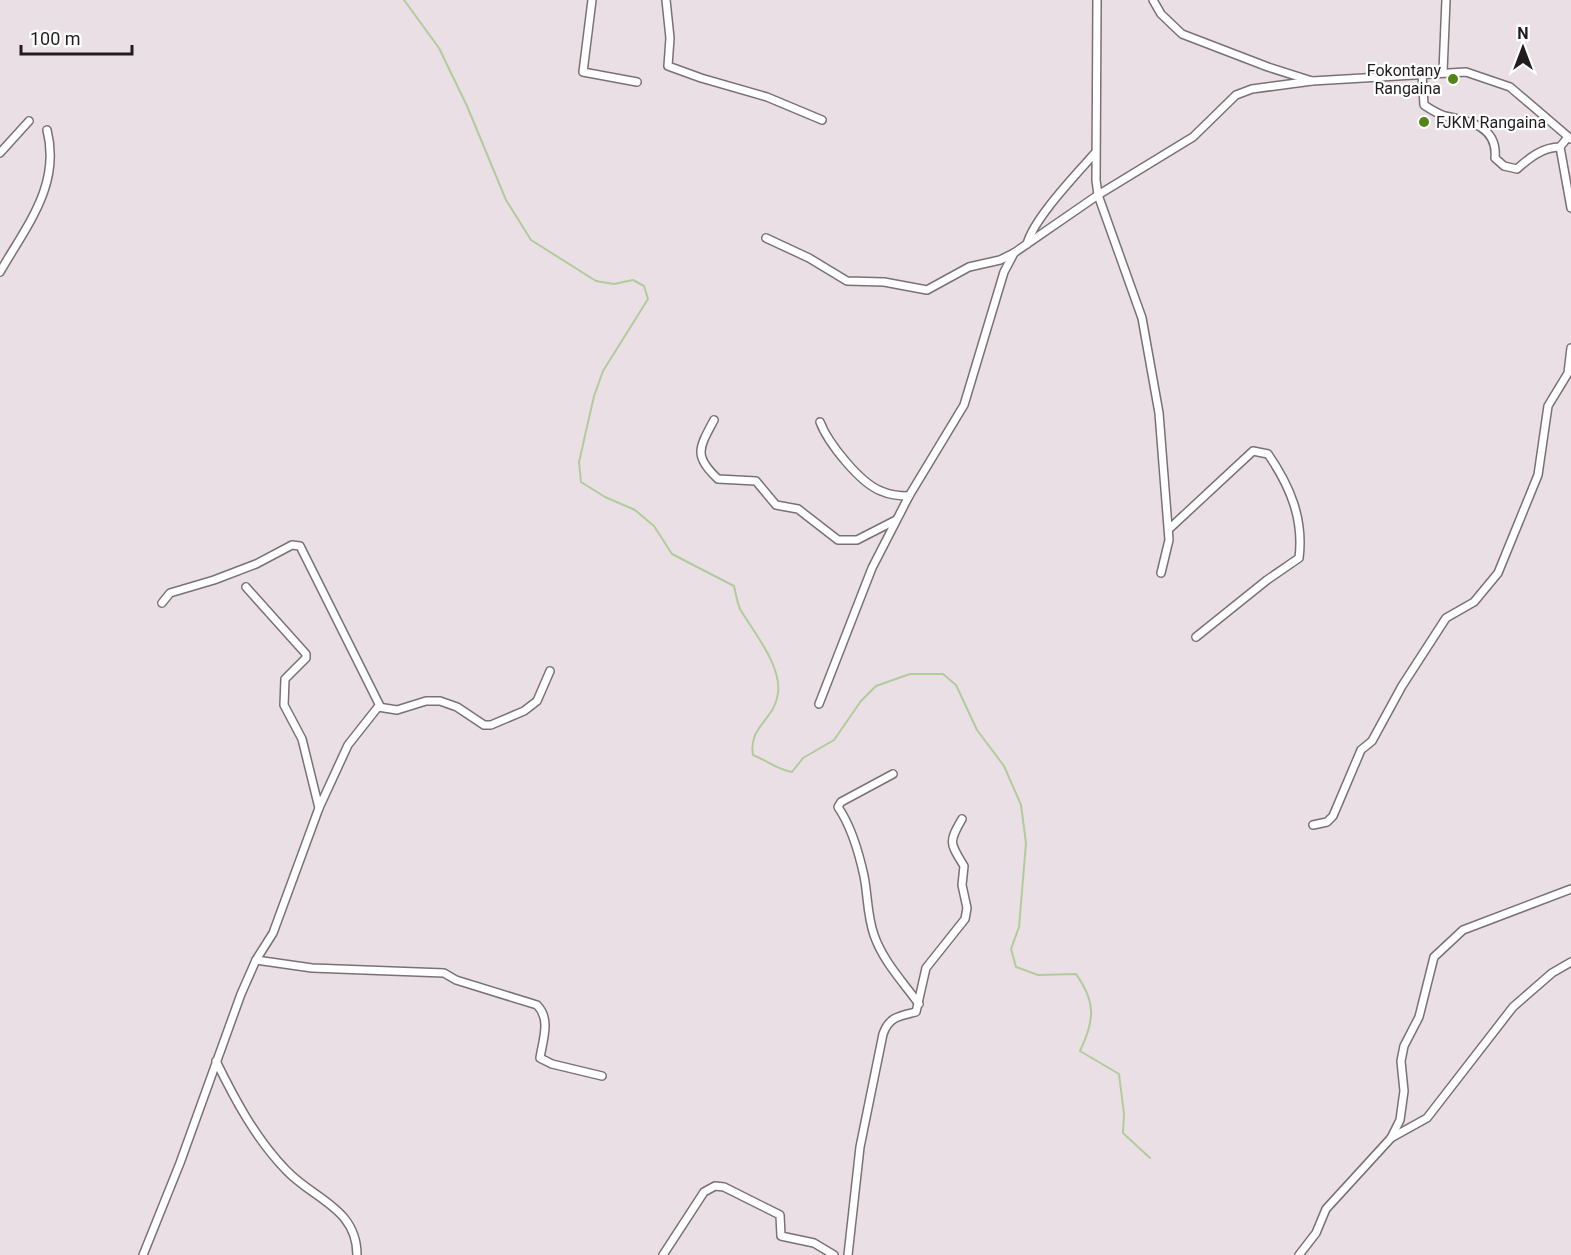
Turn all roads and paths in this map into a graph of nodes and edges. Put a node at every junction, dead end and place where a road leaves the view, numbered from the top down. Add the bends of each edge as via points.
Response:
1 (592, 0) edge
2 (666, 0) edge
3 (1097, 0) edge
4 (1153, 0) edge
5 (1446, 0) edge
6 (1443, 72) junction
7 (1422, 74) junction
8 (1312, 81) junction
9 (637, 82) dead end
10 (822, 120) dead end
11 (29, 122) dead end
12 (47, 130) dead end
13 (1569, 138) edge
14 (1560, 147) junction
15 (0, 153) edge
16 (1094, 154) junction
17 (1098, 195) junction
18 (1571, 208) edge
19 (766, 238) dead end
20 (1027, 244) junction
21 (1014, 253) junction
22 (0, 272) edge
23 (1571, 348) edge
24 (714, 420) dead end
25 (820, 422) dead end
26 (909, 496) junction
27 (896, 520) junction
28 (1169, 529) junction
29 (1161, 573) dead end
30 (246, 587) dead end
31 (162, 603) dead end
32 (1196, 637) dead end
33 (550, 671) dead end
34 (819, 704) dead end
35 (380, 706) junction
36 (894, 774) dead end
37 (319, 808) junction
38 (962, 819) dead end
39 (1313, 825) dead end
40 (1571, 889) edge
41 (256, 960) junction
42 (1571, 962) edge
43 (919, 1004) junction
44 (216, 1061) junction
45 (602, 1076) dead end
46 (1391, 1138) junction
47 (143, 1255) edge
48 (357, 1255) edge
49 (663, 1255) edge
50 (834, 1255) edge
51 (848, 1255) edge
52 (1299, 1255) edge

1 - 9 street via 583,72
2 - 10 street via 668,66 766,97
3 - 16 street via 1098,115
4 - 8 street via 1182,34
5 - 6 street
6 - 7 street
6 - 13 street via 1466,72 1510,87
7 - 8 street
7 - 14 street via 1424,105 1443,115 1483,126 1496,148 1495,158 1504,166 1517,169 1531,157
8 - 17 street via 1252,89 1236,95 1193,137
11 - 15 street
12 - 22 street via 52,148 51,174
13 - 14 street
14 - 18 street
16 - 17 street
16 - 20 street via 1030,234
17 - 20 street
17 - 28 street via 1142,318 1159,413
19 - 21 street via 847,281 884,282 927,290 969,267
20 - 21 street
21 - 26 street via 1004,272 964,405
23 - 39 street via 1568,373 1548,406 1538,475 1498,573 1474,602 1446,618 1372,741 1361,750 1333,816 1327,822
24 - 27 street via 700,447 702,462 718,479 756,481 776,505 798,509 837,540 857,540
25 - 26 street via 826,438 879,491
26 - 27 street
27 - 34 street via 872,568
28 - 29 street
28 - 32 street via 1253,451 1268,454 1286,480 1296,507 1302,536 1299,558
30 - 37 street via 306,654 285,679 284,705 302,739
31 - 35 street via 170,593 256,564 292,544 300,546
33 - 35 street via 537,701 491,725 440,701 426,700 397,710
35 - 37 street via 348,745
36 - 43 street via 838,807 845,817 864,877 874,935 886,960
37 - 41 street via 273,933
38 - 43 street via 950,838 964,866 965,919 926,968
40 - 46 street via 1463,930 1434,957 1419,1017 1404,1046 1400,1120
41 - 44 street
41 - 45 street via 312,968 444,973 537,1005 546,1020 540,1058
42 - 46 street via 1513,1007 1427,1118
43 - 51 street via 916,1012 887,1023 883,1034 860,1147
44 - 47 street
44 - 48 street via 249,1121 287,1172 315,1191 352,1227
46 - 52 street via 1332,1200 1316,1233
49 - 50 street via 704,1192 716,1186 780,1215 781,1236 814,1243

